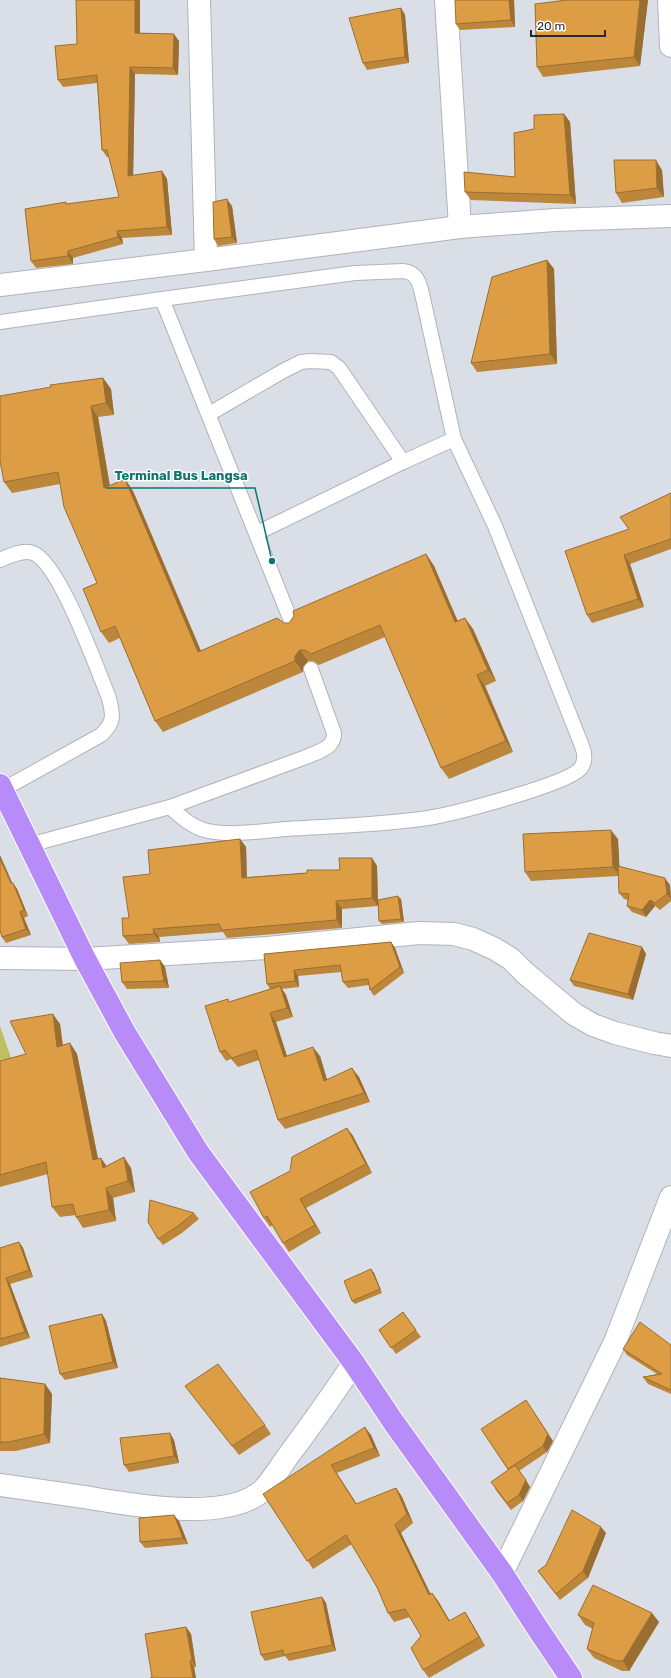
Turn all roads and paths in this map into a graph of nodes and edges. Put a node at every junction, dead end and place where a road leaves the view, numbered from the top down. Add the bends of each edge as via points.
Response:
1 (199, 0) edge
2 (446, 0) edge
3 (669, 0) edge
4 (671, 46) edge
5 (671, 216) edge
6 (460, 227) junction
7 (206, 260) junction
8 (0, 285) edge
9 (162, 299) junction
10 (0, 322) edge
11 (209, 414) junction
12 (454, 439) junction
13 (403, 462) junction
14 (256, 533) junction
15 (0, 560) edge
16 (293, 626) edge
17 (311, 669) edge
18 (1, 787) edge
19 (170, 807) junction
20 (29, 845) junction
21 (0, 958) edge
22 (85, 959) junction
23 (671, 1046) edge
24 (671, 1197) edge
25 (354, 1363) junction
26 (0, 1485) edge
27 (502, 1573) junction
28 (569, 1677) edge

1 - 7 street
2 - 6 street
3 - 4 street
5 - 6 street
6 - 7 street
7 - 8 street
9 - 10 lane
9 - 11 lane
9 - 12 lane via 355,273 410,273 418,278
11 - 13 lane via 301,362 331,362 339,368
11 - 14 lane
12 - 13 lane
12 - 19 lane via 495,526 582,746 585,757 581,768 567,777 535,789 428,818 231,833 206,831 191,824
13 - 14 lane
14 - 16 lane
15 - 18 lane via 30,552 39,556 48,566 68,600 109,698 112,715 110,725 101,735
17 - 19 lane via 334,733 330,745 306,757
18 - 20 highway
19 - 20 lane
20 - 22 highway
21 - 22 street
22 - 23 street via 268,948 419,933 454,934 473,939 511,959 574,1014 593,1025 615,1033
22 - 25 highway via 125,1033 198,1152
24 - 27 street via 615,1342
25 - 26 street via 264,1489 245,1500 216,1507 190,1509 145,1507
25 - 27 highway
27 - 28 highway

